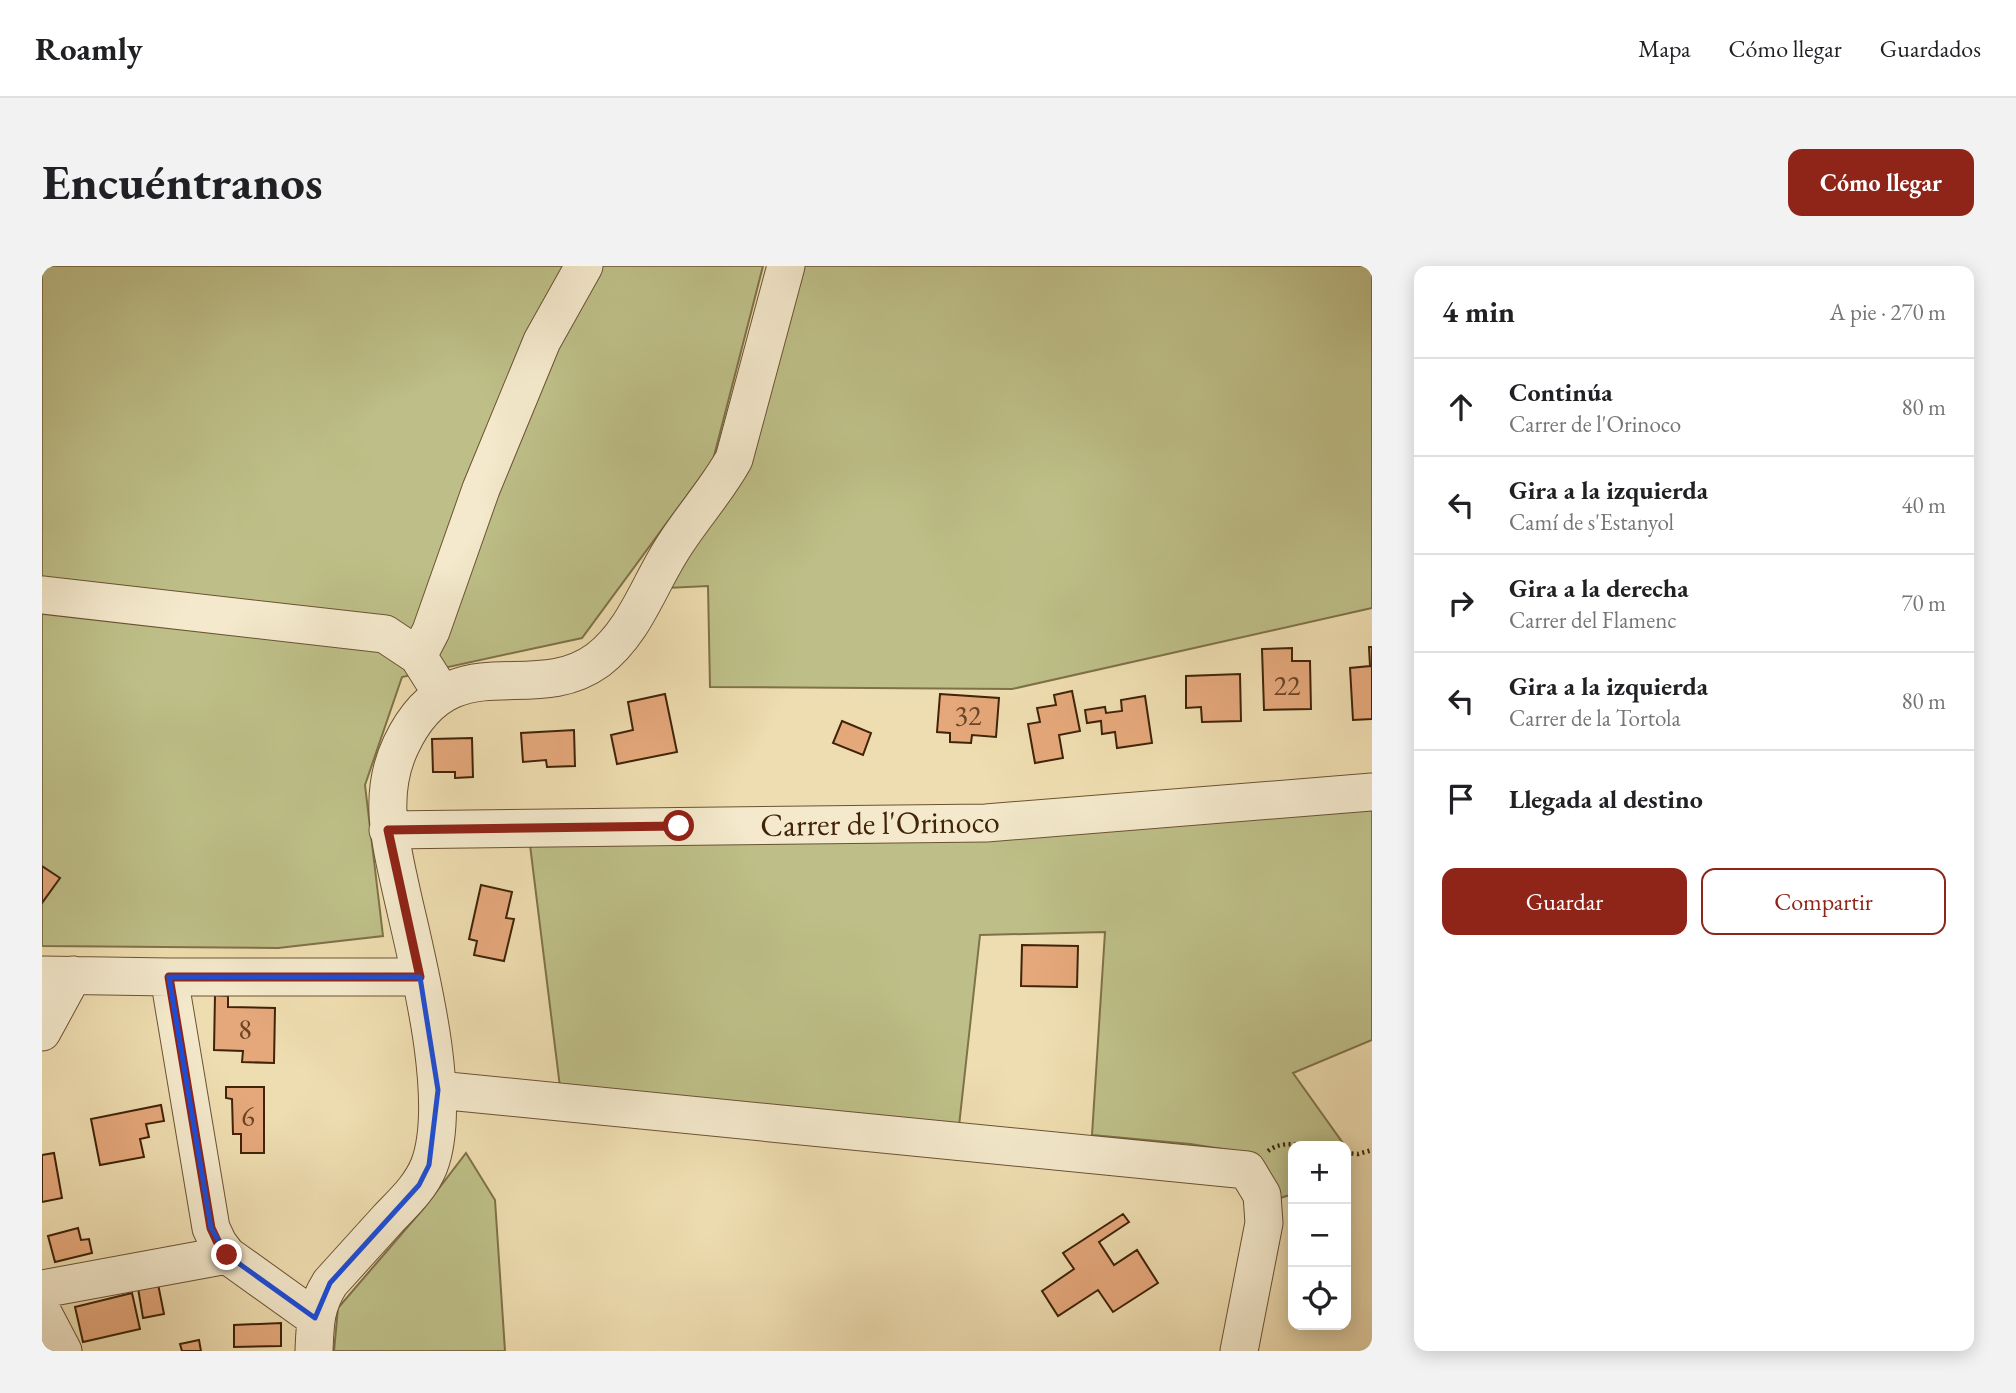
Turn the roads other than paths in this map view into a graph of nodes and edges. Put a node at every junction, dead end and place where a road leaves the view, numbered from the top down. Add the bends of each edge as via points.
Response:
1 (584, 266) edge
2 (786, 266) edge
3 (42, 595) edge
4 (418, 656) junction
5 (442, 694) junction
6 (1372, 792) edge
7 (388, 830) junction
8 (57, 975) edge
9 (169, 977) junction
10 (420, 977) junction
11 (42, 1032) edge
12 (438, 1090) junction
13 (227, 1255) junction
14 (42, 1289) edge
15 (42, 1311) edge
16 (315, 1335) edge
17 (63, 1351) edge
18 (1239, 1351) edge

1 - 4 street via 542,341
2 - 5 street via 734,459 671,550 630,625 612,647 579,671 524,680 482,680
3 - 4 street via 385,634
4 - 5 street
5 - 7 street via 413,723 393,763 386,800
6 - 7 street, Carrer de l'Orinoco via 986,823
7 - 10 street
8 - 9 street
8 - 11 street
9 - 10 street
9 - 13 street via 211,1228
10 - 12 street
12 - 16 street via 434,1145 419,1185 330,1283 320,1299
12 - 18 street via 1247,1170 1262,1195 1264,1223
13 - 14 street
13 - 16 street
15 - 17 street

